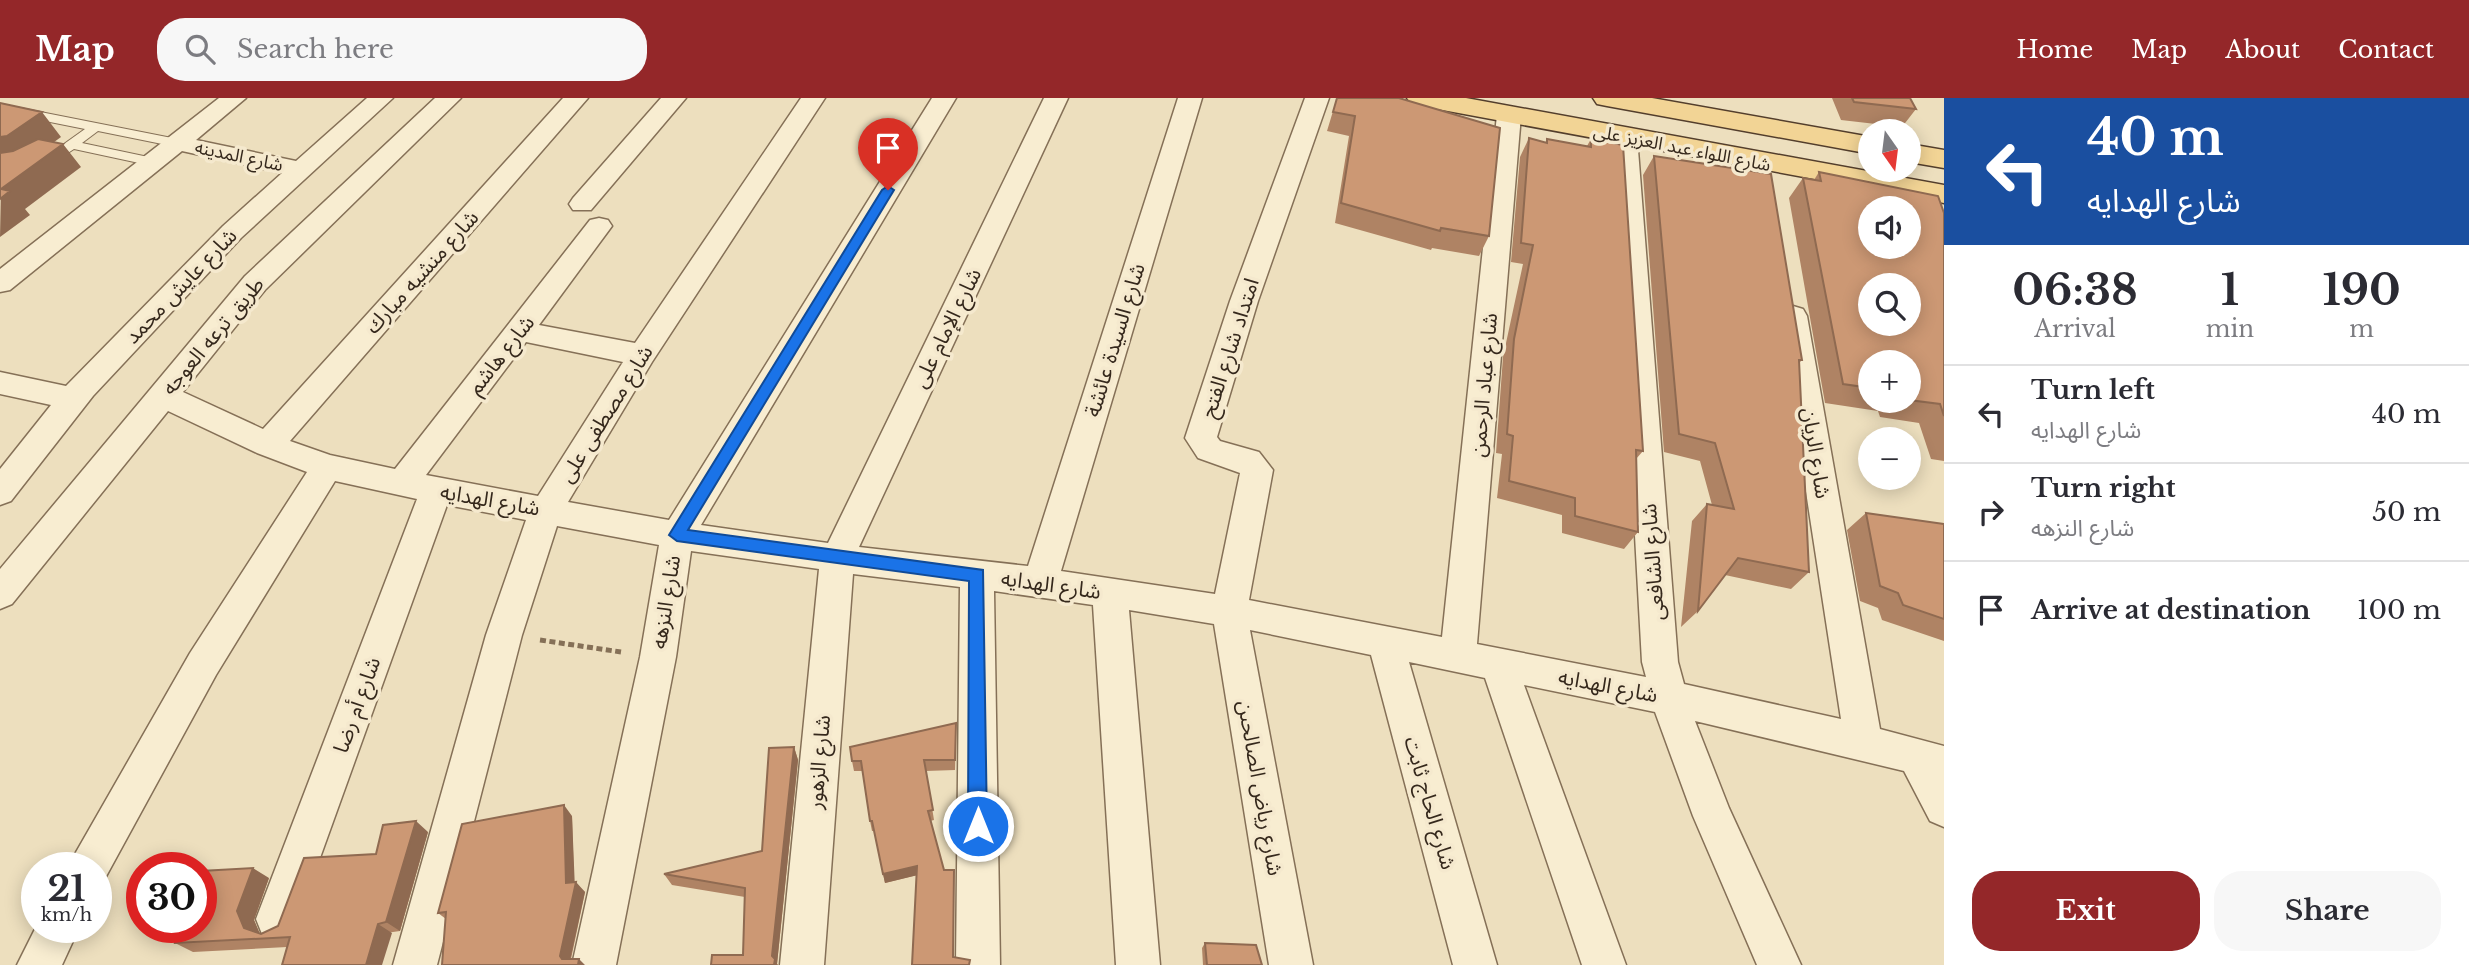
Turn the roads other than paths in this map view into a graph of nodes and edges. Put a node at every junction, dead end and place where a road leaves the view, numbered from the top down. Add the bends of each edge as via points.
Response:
1 (234, 98) edge
2 (381, 98) edge
3 (449, 98) edge
4 (576, 98) edge
5 (674, 98) edge
6 (813, 98) edge
7 (944, 98) edge
8 (1056, 98) edge
9 (1190, 98) edge
10 (1317, 98) edge
11 (1422, 98) edge
12 (1607, 98) edge
13 (0, 108) edge
14 (1509, 115) junction
15 (96, 127) junction
16 (1625, 137) junction
17 (177, 143) junction
18 (1858, 144) edge
19 (73, 145) junction
20 (1922, 155) edge
21 (1944, 159) edge
22 (153, 162) junction
23 (32, 169) edge
24 (301, 170) junction
25 (1937, 200) edge
26 (0, 283) edge
27 (1789, 287) edge
28 (520, 331) junction
29 (642, 355) junction
30 (0, 383) edge
31 (164, 396) junction
32 (73, 399) junction
33 (268, 445) junction
34 (327, 467) junction
35 (419, 487) junction
36 (0, 492) edge
37 (546, 510) junction
38 (677, 535) junction
39 (837, 558) junction
40 (977, 575) junction
41 (1040, 582) junction
42 (1110, 593) junction
43 (0, 594) edge
44 (1229, 611) junction
45 (1385, 641) junction
46 (1458, 655) junction
47 (1498, 663) junction
48 (1668, 698) junction
49 (1863, 742) junction
50 (1930, 760) edge
51 (1944, 808) edge
52 (97, 852) edge
53 (277, 919) edge
54 (50, 943) edge
55 (39, 965) edge
56 (415, 965) edge
57 (594, 965) edge
58 (802, 965) edge
59 (978, 965) edge
60 (1138, 965) edge
61 (1291, 965) edge
62 (1475, 965) edge
63 (1604, 965) edge
64 (1779, 965) edge

1 - 17 street
2 - 24 street, شارع عايش محمد
3 - 31 street, طريق ترعه العوجه via 255,283
4 - 33 street, شارع منشيه مبارك
5 - 28 street, شارع هاشم via 590,215
6 - 29 street, شارع مصطفى على
7 - 38 street, شارع النزهه
8 - 39 street, شارع الإمام على
9 - 41 street, شارع السيدة عائشة
10 - 44 street, امتداد شارع الفتح via 1244,301 1202,438 1209,450 1248,460 1256,470
11 - 14 main road, شارع اللواء عبد العزيز على
12 - 18 main road, شارع اللواء عبد العزيز على
13 - 15 lane
14 - 16 main road, شارع اللواء عبد العزيز على
14 - 46 street, شارع عباد الرحمن
15 - 17 lane
15 - 19 lane
16 - 25 main road, شارع اللواء عبد العزيز على via 1771,178
16 - 48 street, شارع الشافعى via 1657,629
17 - 22 street
17 - 24 street, شارع المدينه
19 - 22 lane
19 - 23 lane
20 - 21 main road
22 - 26 street
24 - 32 street, شارع عايش محمد via 232,232
27 - 49 street, شارع الريان
28 - 29 street
28 - 35 street, شارع هاشم
29 - 37 street, شارع مصطفى على
30 - 32 street
31 - 33 street, شارع الهدايه
31 - 43 street, طريق ترعه العوجه
32 - 36 street, شارع عايش محمد
33 - 34 street, شارع الهدايه
34 - 35 street, شارع الهدايه
34 - 52 street via 238,603
35 - 37 street, شارع الهدايه
35 - 53 street, شارع أم رضا
37 - 38 street, شارع الهدايه
37 - 56 street, شارع مصطفى على via 504,635
38 - 39 street, شارع الهدايه
38 - 57 street, شارع النزهه via 658,657
39 - 40 street, شارع الهدايه
39 - 58 street, شارع الزهور
40 - 41 street, شارع الهدايه
40 - 59 street
41 - 42 street, شارع الهدايه
42 - 44 street, شارع الهدايه
42 - 60 street
44 - 45 street, شارع الهدايه
44 - 61 street, شارع رياض الصالحىن
45 - 46 street, شارع الهدايه
45 - 62 street, شارع الحاج ثابت
46 - 47 street, شارع الهدايه
47 - 48 street, شارع الهدايه
47 - 63 street
48 - 49 street, شارع الهدايه
48 - 64 street, شارع الشافعى via 1691,767
49 - 50 street, شارع الهدايه
50 - 51 street
54 - 55 street

